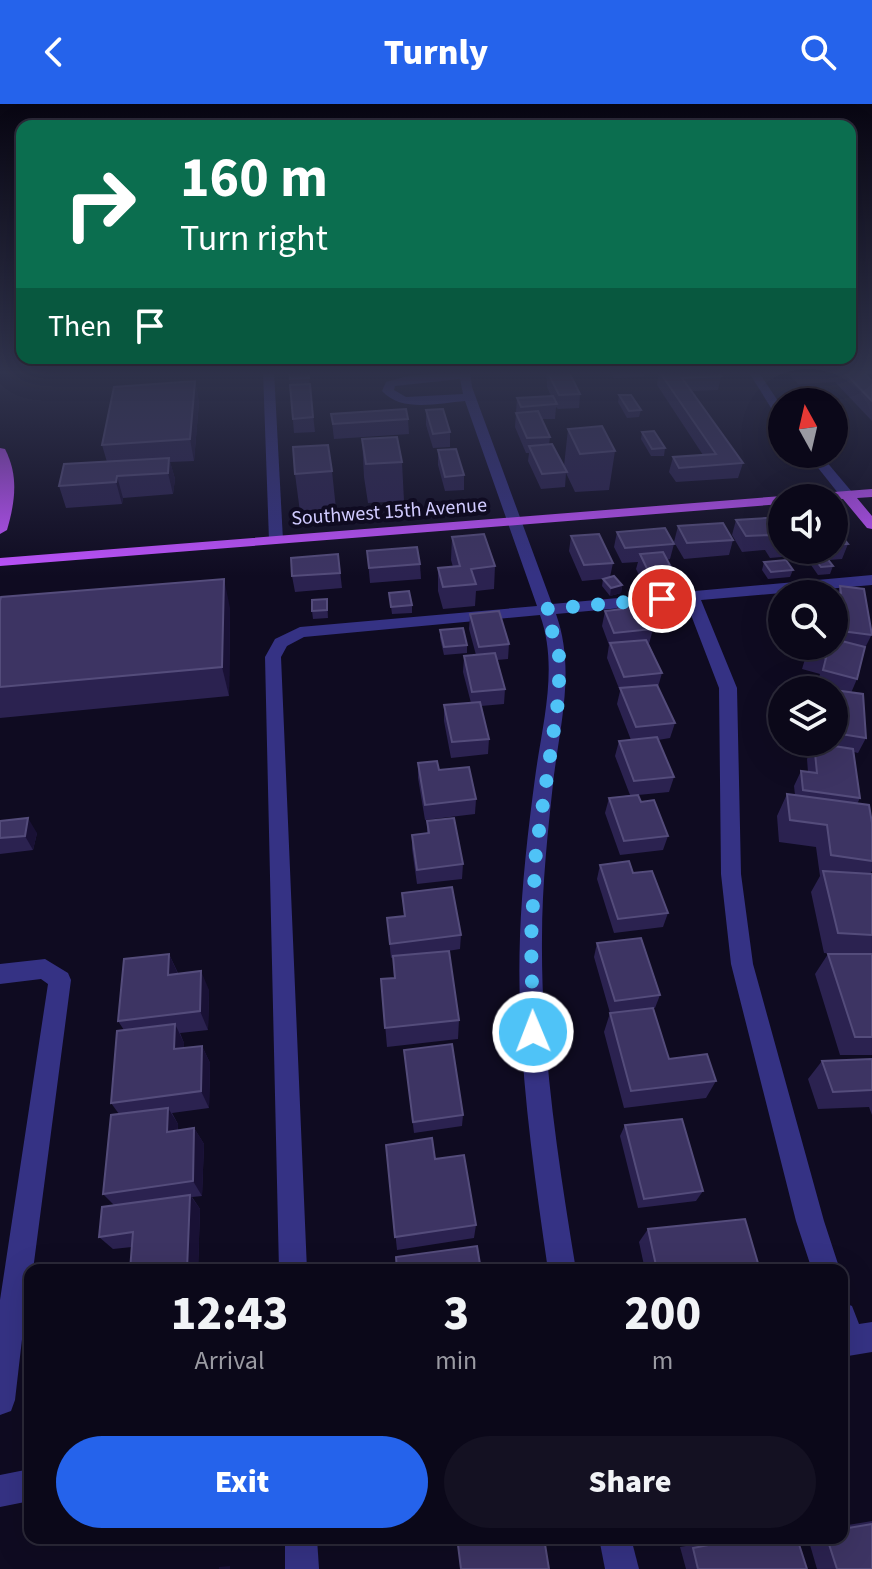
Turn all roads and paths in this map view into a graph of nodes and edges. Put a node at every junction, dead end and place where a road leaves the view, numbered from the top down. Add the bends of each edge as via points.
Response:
1 (271, 439) edge
2 (486, 439) edge
3 (0, 452) edge
4 (825, 468) edge
5 (838, 484) edge
6 (872, 493) edge
7 (848, 495) edge
8 (848, 496) edge
9 (768, 501) edge
10 (516, 521) junction
11 (872, 525) edge
12 (0, 530) edge
13 (276, 540) junction
14 (0, 562) edge
15 (872, 580) edge
16 (691, 596) junction
17 (546, 609) junction
18 (0, 974) edge
19 (293, 1264) edge
20 (561, 1264) edge
21 (824, 1264) edge
22 (0, 1400) edge
23 (24, 1486) edge
24 (0, 1491) edge
25 (301, 1544) edge
26 (616, 1544) edge
27 (302, 1569) edge
28 (622, 1569) edge

1 - 13 street
2 - 10 street
3 - 12 main road via 9,499
4 - 5 street
6 - 7 main road
8 - 11 main road
9 - 10 main road, Southwest 15th Avenue
10 - 13 main road, Southwest 15th Avenue
10 - 17 street
13 - 14 main road, Southwest 15th Avenue
15 - 16 street
16 - 17 street
16 - 21 street via 728,688 731,874 742,964
17 - 19 street via 300,632 281,643 273,657
17 - 20 street via 559,656 559,695 536,851 532,1016 544,1154
18 - 22 street via 45,969 60,980
23 - 24 street
25 - 27 street
26 - 28 street

